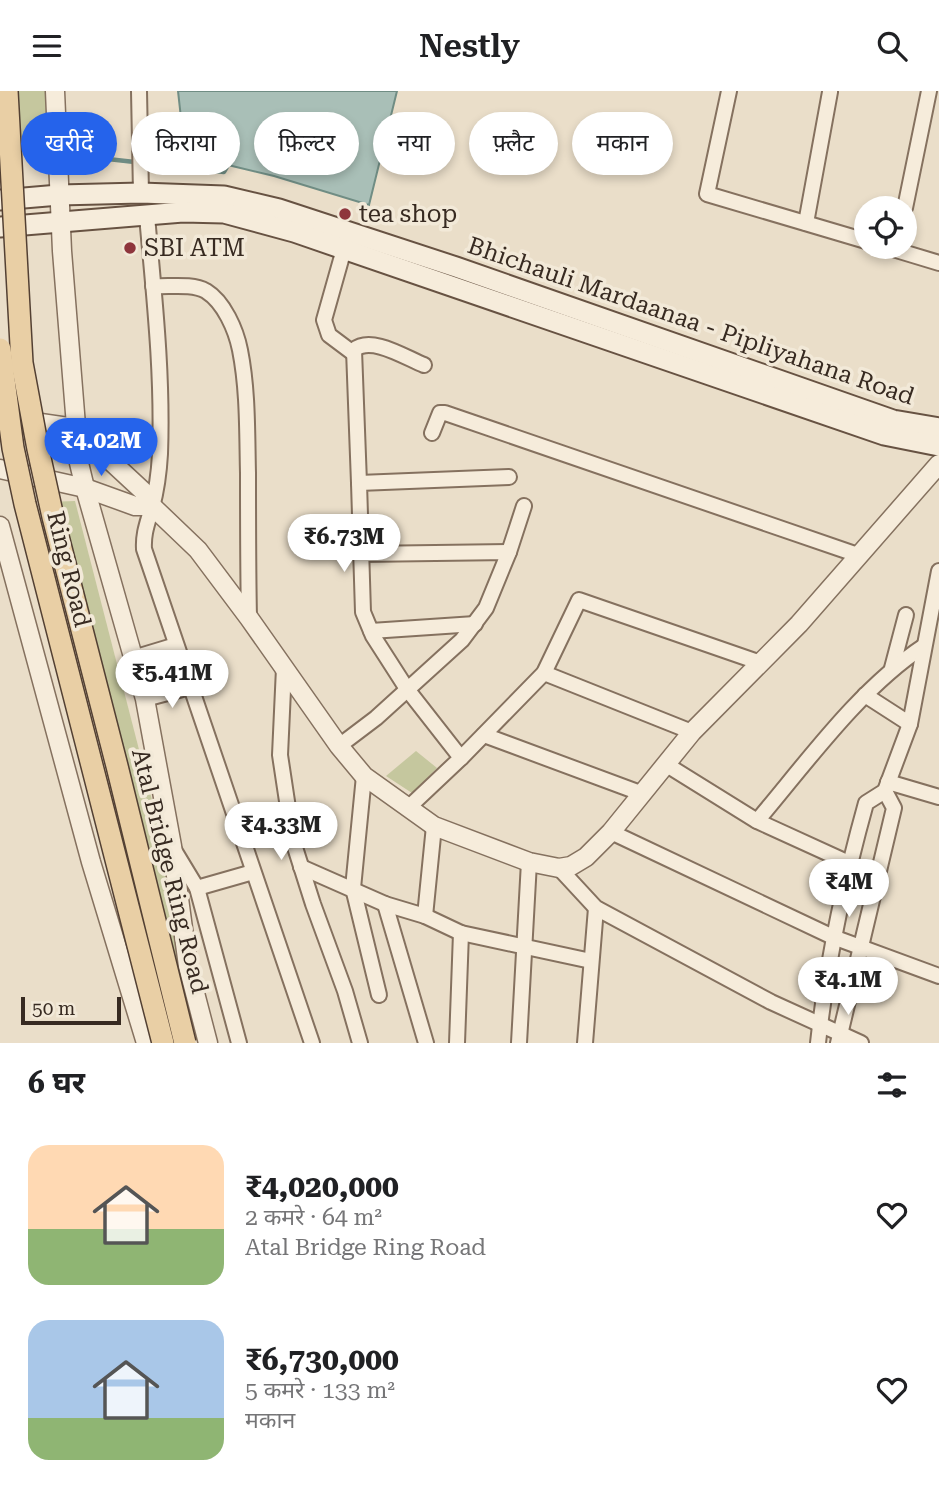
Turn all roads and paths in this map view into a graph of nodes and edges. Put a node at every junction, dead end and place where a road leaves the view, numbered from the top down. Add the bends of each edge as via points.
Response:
1 (7, 91) edge
2 (55, 91) edge
3 (139, 91) edge
4 (729, 91) edge
5 (830, 91) edge
6 (929, 91) edge
7 (141, 193) junction
8 (59, 195) junction
9 (907, 196) edge
10 (0, 200) edge
11 (147, 216) junction
12 (61, 222) junction
13 (806, 223) junction
14 (0, 227) edge
15 (854, 237) edge
16 (344, 249) junction
17 (917, 256) edge
18 (939, 263) edge
19 (153, 286) junction
20 (0, 349) edge
21 (353, 353) junction
22 (424, 365) dead end
23 (0, 417) edge
24 (75, 428) junction
25 (939, 428) edge
26 (432, 433) dead end
27 (939, 446) edge
28 (939, 464) edge
29 (0, 469) edge
30 (509, 477) dead end
31 (359, 483) junction
32 (85, 488) junction
33 (152, 506) junction
34 (524, 506) dead end
35 (0, 526) edge
36 (509, 552) junction
37 (361, 554) junction
38 (858, 555) junction
39 (938, 580) edge
40 (906, 615) dead end
41 (249, 618) junction
42 (475, 624) junction
43 (371, 631) junction
44 (176, 645) junction
45 (924, 646) junction
46 (133, 658) junction
47 (761, 663) junction
48 (284, 668) junction
49 (892, 668) junction
50 (544, 673) junction
51 (190, 687) junction
52 (407, 689) junction
53 (865, 695) junction
54 (145, 699) junction
55 (910, 724) junction
56 (692, 732) junction
57 (484, 735) junction
58 (339, 747) junction
59 (461, 758) junction
60 (667, 765) junction
61 (363, 776) junction
62 (886, 786) junction
63 (643, 795) junction
64 (939, 797) edge
65 (408, 808) junction
66 (757, 821) junction
67 (434, 826) junction
68 (611, 832) junction
69 (172, 846) junction
70 (529, 862) junction
71 (849, 863) junction
72 (301, 867) junction
73 (559, 869) junction
74 (253, 872) junction
75 (197, 888) junction
76 (353, 888) junction
77 (385, 904) junction
78 (596, 908) junction
79 (425, 916) junction
80 (461, 933) junction
81 (833, 937) junction
82 (861, 946) junction
83 (524, 948) junction
84 (591, 961) junction
85 (939, 977) edge
86 (379, 995) dead end
87 (820, 1024) junction
88 (839, 1038) edge
89 (146, 1043) edge
90 (163, 1043) edge
91 (186, 1043) edge
92 (208, 1043) edge
93 (239, 1043) edge
94 (312, 1043) edge
95 (360, 1043) edge
96 (426, 1043) edge
97 (457, 1043) edge
98 (519, 1043) edge
99 (585, 1043) edge
100 (818, 1043) edge
101 (861, 1043) edge

1 - 91 main road, Atal Bridge Ring Road, bridge via 23,363 38,449
2 - 8 street
3 - 7 street
4 - 13 street via 707,194
5 - 13 street
6 - 9 street
7 - 8 main road, Bhichauli Mardaanaa - Pipliyahana Road
7 - 25 main road, Bhichauli Mardaanaa - Pipliyahana Road via 223,196 279,209 893,421
8 - 10 main road, Bhichauli Mardaanaa - Pipliyahana Road
8 - 12 street
11 - 12 main road, Bhichauli Mardaanaa - Pipliyahana Road
11 - 16 main road, Bhichauli Mardaanaa - Pipliyahana Road via 223,213
11 - 19 street
12 - 14 main road, Bhichauli Mardaanaa - Pipliyahana Road
12 - 24 street
13 - 15 street
16 - 21 street via 324,320 329,335
16 - 27 main road, Bhichauli Mardaanaa - Pipliyahana Road via 884,435
17 - 18 street
19 - 33 street via 161,419
19 - 41 street via 205,290 227,317 240,350 247,431
20 - 90 main road, Ring Road, bridge via 25,504
21 - 22 street via 361,345 374,344
21 - 31 street
23 - 24 street
24 - 32 street
24 - 33 street via 144,492
26 - 38 street via 437,416 445,413
28 - 38 street
29 - 32 street
30 - 31 street
31 - 37 street
32 - 33 street via 135,506
32 - 46 street
33 - 41 street via 198,550
33 - 44 street via 143,534 144,549
34 - 36 street
35 - 89 street via 91,862
36 - 37 street
36 - 42 street
37 - 43 street via 363,613
38 - 47 street
39 - 45 street
40 - 49 street
41 - 48 street
42 - 43 street
42 - 52 street
43 - 52 street
44 - 46 street
44 - 51 street
45 - 49 street
45 - 55 street
46 - 54 street
47 - 50 street via 579,600
47 - 56 street
48 - 58 street
48 - 72 street via 280,755
49 - 53 street
50 - 56 street
50 - 57 street
51 - 54 street
51 - 74 street
52 - 58 street
52 - 59 street
53 - 55 street
53 - 66 street
54 - 69 street
55 - 62 street
56 - 60 street
57 - 59 street
57 - 63 street
58 - 61 street
59 - 65 street
60 - 63 street
60 - 66 street
61 - 65 street
61 - 76 street
62 - 64 street
62 - 71 street via 866,803
62 - 82 street via 894,808
63 - 68 street
65 - 67 street
66 - 71 street
67 - 70 street
67 - 79 street
68 - 73 street via 586,857
68 - 81 street
69 - 75 street
69 - 92 street via 188,966
70 - 73 street
70 - 83 street
71 - 81 street
72 - 76 street
72 - 95 street
73 - 78 street
74 - 75 street
74 - 94 street
75 - 93 street
76 - 77 street
76 - 86 street
77 - 79 street
77 - 96 street
78 - 84 street
78 - 87 street
79 - 80 street
80 - 83 street
80 - 97 street
81 - 82 street
81 - 87 street
82 - 85 street
82 - 88 street
83 - 84 street
83 - 98 street
84 - 99 street
87 - 88 street
87 - 100 street
88 - 101 street

